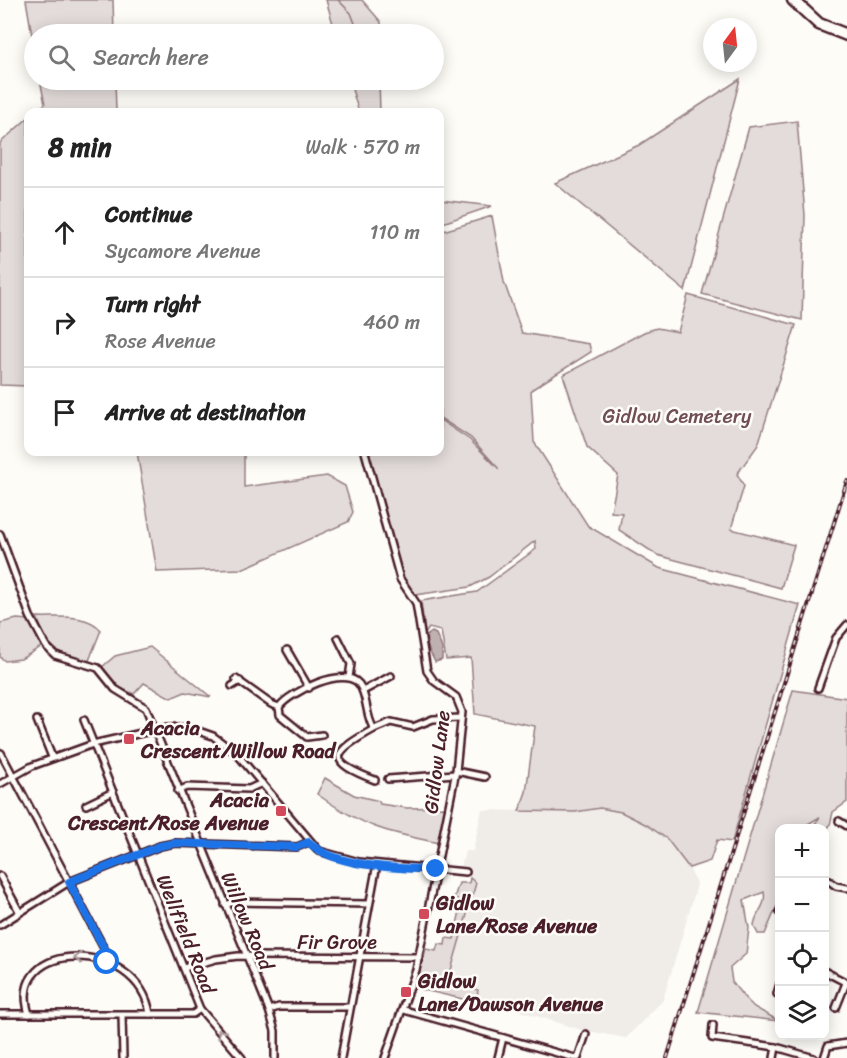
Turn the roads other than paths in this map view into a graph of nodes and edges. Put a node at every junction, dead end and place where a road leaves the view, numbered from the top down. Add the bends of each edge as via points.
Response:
1 (793, 0) edge
2 (847, 35) edge
3 (366, 456) edge
4 (0, 534) edge
5 (847, 625) edge
6 (338, 638) dead end
7 (287, 650) dead end
8 (391, 676) dead end
9 (350, 677) junction
10 (232, 686) dead end
11 (309, 688) junction
12 (818, 688) dead end
13 (363, 691) junction
14 (279, 707) junction
15 (461, 718) junction
16 (37, 720) dead end
17 (84, 720) dead end
18 (374, 729) junction
19 (153, 730) junction
20 (322, 735) dead end
21 (93, 744) junction
22 (1, 753) edge
23 (52, 757) junction
24 (456, 773) junction
25 (13, 776) junction
26 (484, 777) dead end
27 (388, 779) dead end
28 (375, 780) dead end
29 (262, 783) junction
30 (0, 784) edge
31 (178, 790) junction
32 (112, 792) junction
33 (86, 805) dead end
34 (838, 821) dead end
35 (847, 826) edge
36 (309, 842) junction
37 (199, 843) junction
38 (138, 854) junction
39 (377, 864) junction
40 (436, 869) junction
41 (466, 872) dead end
42 (0, 876) edge
43 (826, 878) edge
44 (69, 882) junction
45 (847, 888) edge
46 (369, 904) junction
47 (225, 905) junction
48 (19, 911) junction
49 (0, 925) edge
50 (245, 957) junction
51 (358, 957) junction
52 (419, 957) junction
53 (107, 962) junction
54 (184, 968) junction
55 (829, 973) edge
56 (847, 983) edge
57 (348, 1007) junction
58 (836, 1008) dead end
59 (200, 1009) junction
60 (269, 1010) junction
61 (404, 1010) junction
62 (0, 1014) edge
63 (29, 1014) junction
64 (150, 1014) junction
65 (122, 1015) junction
66 (713, 1025) dead end
67 (586, 1034) dead end
68 (503, 1038) junction
69 (712, 1038) junction
70 (847, 1043) edge
71 (711, 1046) dead end
72 (776, 1047) junction
73 (123, 1058) edge
74 (242, 1058) edge
75 (275, 1058) edge
76 (341, 1058) edge
77 (385, 1058) edge
78 (498, 1058) edge
79 (576, 1058) edge
80 (774, 1058) edge
81 (814, 1058) edge
82 (824, 1058) edge

1 - 2 highway via 819,24
3 - 15 street, Gidlow Lane via 400,579 416,603 427,671 459,701
4 - 19 street, Willow Road via 30,616 46,646 55,655 98,668 116,689 142,704
5 - 12 street via 836,638
6 - 9 street via 351,664
7 - 11 street
8 - 13 street
9 - 11 street via 340,676
9 - 13 street
10 - 14 street via 238,680
11 - 14 street via 287,698
13 - 18 street
14 - 20 street via 280,716 307,737
15 - 18 street via 434,719 413,727 391,722
15 - 24 street, Gidlow Lane
16 - 23 street
17 - 21 street, Wellfield Road
18 - 28 street via 345,745 339,757 347,768
19 - 21 street
19 - 29 street via 182,727 213,736 237,754
19 - 31 street, Willow Road
21 - 23 street
21 - 32 street, Wellfield Road
22 - 25 street
23 - 25 street
24 - 26 street
24 - 27 street
24 - 40 street, Gidlow Lane
25 - 30 street
25 - 44 street
29 - 31 street via 249,789
29 - 36 street
31 - 37 street, Willow Road
32 - 33 street
32 - 38 street, Wellfield Road
34 - 35 street
36 - 37 street via 297,847
36 - 39 street via 326,854
37 - 38 street via 175,843
37 - 47 street, Willow Road
38 - 44 street
38 - 54 street, Wellfield Road
39 - 40 street
39 - 46 street
40 - 41 street
40 - 52 street, Gidlow Lane
42 - 48 street
43 - 45 street
44 - 48 street
44 - 53 street via 107,954
46 - 47 street
46 - 51 street
47 - 50 street, Willow Road
48 - 49 street
50 - 51 street, Fir Grove
50 - 54 street, Fir Grove via 216,959
50 - 60 street, Willow Road
51 - 52 street, Fir Grove
51 - 57 street
52 - 61 street, Gidlow Lane
53 -> 63 street via 74,957 40,968 25,989
53 - 64 street via 126,973 139,987
54 - 59 street, Wellfield Road
55 - 56 street
56 - 58 street
57 - 60 street
57 - 76 street
59 - 64 street via 194,1014
74 -> 59 street, Wellfield Road
60 - 75 street, Willow Road via 275,1031
61 - 68 street
61 - 77 street, Gidlow Lane
62 - 63 street
63 - 65 street
64 - 65 street
65 - 73 street
66 - 69 street
67 - 79 street
68 - 78 street
68 - 79 street
69 - 71 street
69 - 72 street
70 - 82 street via 828,1046
72 - 80 street
72 - 81 street

